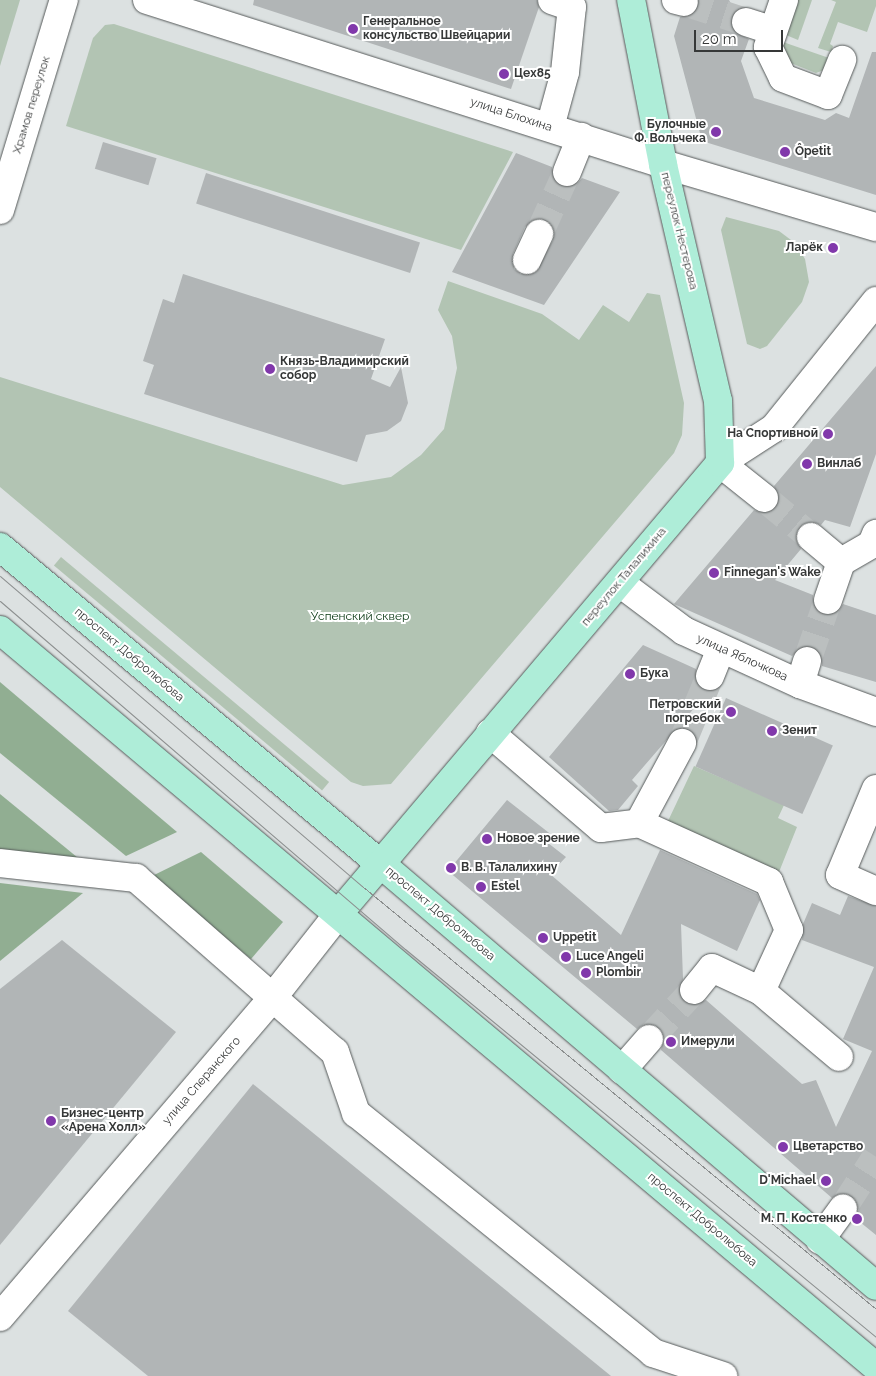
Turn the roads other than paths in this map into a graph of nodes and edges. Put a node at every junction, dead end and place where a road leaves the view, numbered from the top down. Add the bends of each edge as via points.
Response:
1 (64, 0) edge
2 (149, 0) edge
3 (552, 0) edge
4 (631, 0) edge
5 (784, 0) edge
6 (746, 22) tunnel mouth
7 (773, 30) junction
8 (842, 60) dead end
9 (550, 127) junction
10 (581, 137) junction
11 (663, 164) junction
12 (567, 172) tunnel mouth
13 (0, 210) edge
14 (876, 227) edge
15 (539, 234) tunnel mouth
16 (528, 260) dead end
17 (876, 302) edge
18 (720, 463) junction
19 (764, 498) tunnel mouth
20 (876, 534) edge
21 (811, 537) tunnel mouth
22 (0, 547) edge
23 (842, 562) junction
24 (620, 583) junction
25 (828, 600) tunnel mouth
26 (0, 630) edge
27 (721, 649) junction
28 (710, 676) tunnel mouth
29 (876, 712) edge
30 (490, 733) junction
31 (682, 743) tunnel mouth
32 (876, 789) edge
33 (639, 823) junction
34 (0, 863) edge
35 (381, 864) junction
36 (876, 891) edge
37 (339, 913) junction
38 (694, 990) tunnel mouth
39 (761, 991) junction
40 (273, 997) junction
41 (649, 1039) tunnel mouth
42 (839, 1057) dead end
43 (622, 1070) junction
44 (843, 1208) tunnel mouth
45 (820, 1240) junction
46 (876, 1286) edge
47 (0, 1317) edge
48 (876, 1367) edge
49 (723, 1376) edge

1 - 13 street, Храмов переулок
2 - 9 street, улица Блохина
3 - 9 street via 572,7 565,72
4 - 11 main road, переулок Нестерова
5 - 7 street
6 - 7 street
7 - 8 street via 768,47 783,78 828,95
9 - 10 street, улица Блохина
10 - 11 street, улица Блохина
10 - 12 street
11 - 14 street, улица Блохина
11 - 18 main road, переулок Нестерова via 718,401
15 - 16 street
17 - 18 street, переулок Талалихина via 774,428
18 - 19 street
18 - 24 main road, переулок Талалихина
20 - 23 street via 872,544
21 - 23 street
22 - 35 main road, проспект Добролюбова
23 - 25 street
24 - 27 street, улица Яблочкова via 655,613
24 - 30 main road, переулок Талалихина
26 - 37 main road, проспект Добролюбова
27 - 28 street
27 - 29 street, улица Яблочкова via 804,672
30 - 33 street via 602,828
30 - 35 main road, переулок Талалихина
31 - 33 street
32 - 36 street via 840,875
33 - 39 street via 769,882 789,930
34 - 40 street via 136,878
35 - 37 main road, улица Сперанского
35 - 43 main road, проспект Добролюбова
37 - 40 street, улица Сперанского
37 - 48 main road, проспект Добролюбова
38 - 39 street via 712,968
39 - 42 street
40 - 47 street, улица Сперанского
40 - 49 street via 335,1052 356,1113 653,1353
41 - 43 street
43 - 45 main road, проспект Добролюбова
44 - 45 street
45 - 46 main road, проспект Добролюбова

